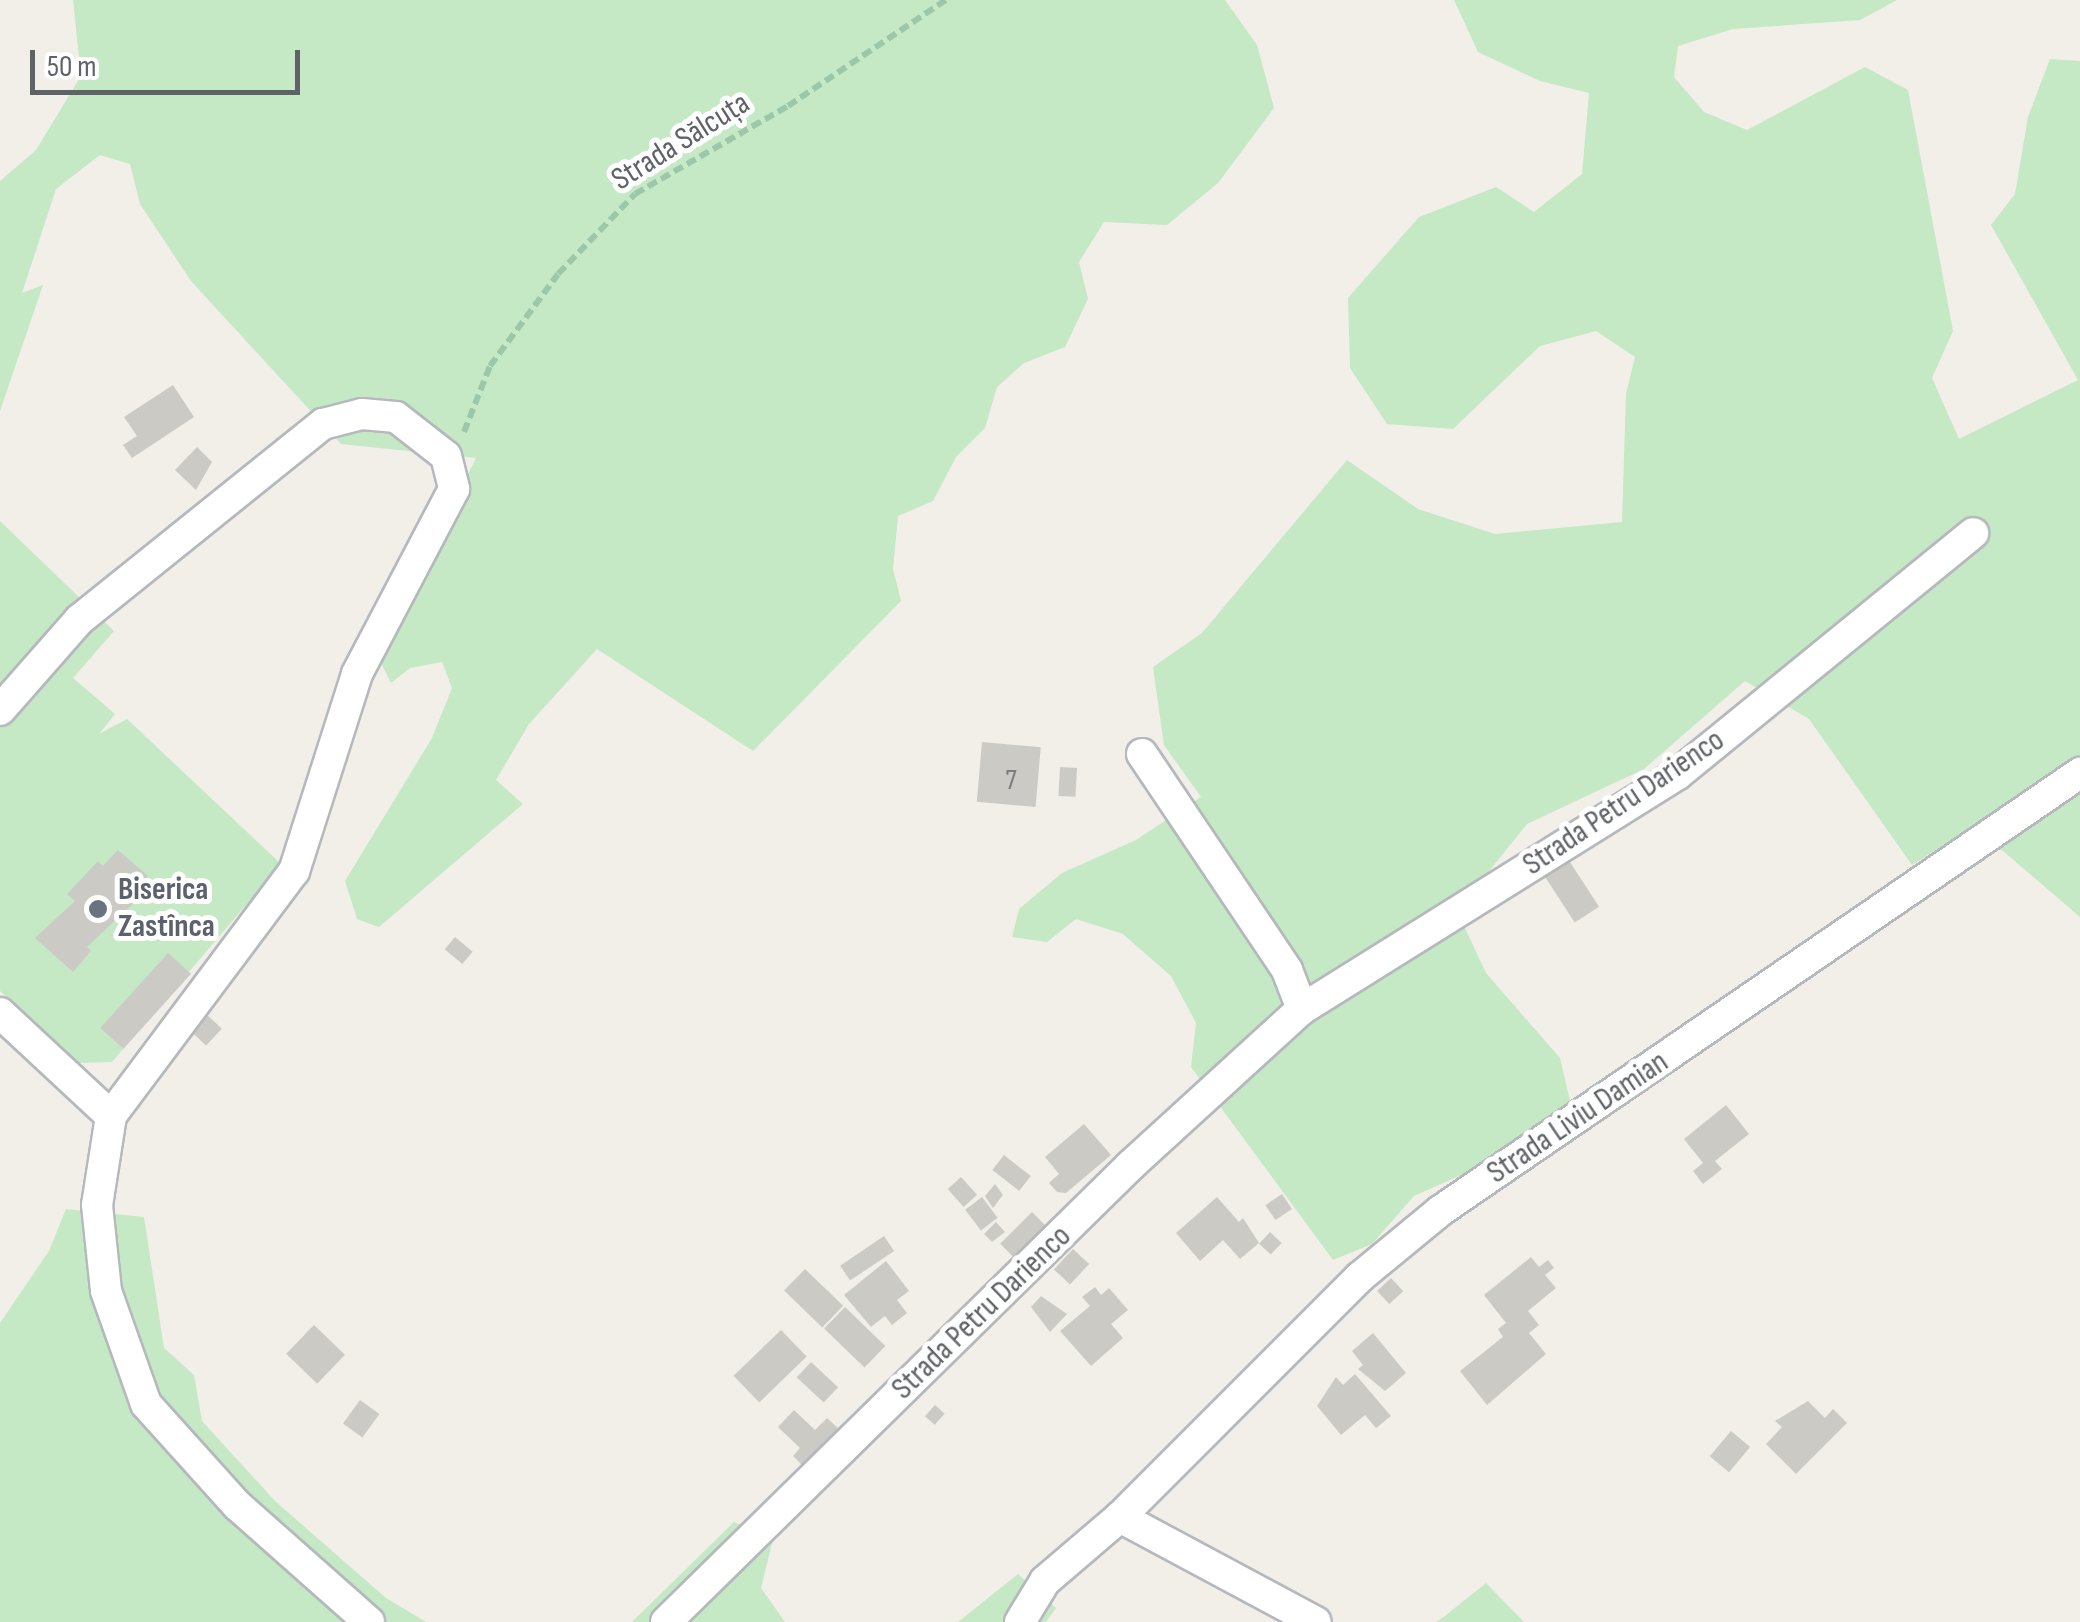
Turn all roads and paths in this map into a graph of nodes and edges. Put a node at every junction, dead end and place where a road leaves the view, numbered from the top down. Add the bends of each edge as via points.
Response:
1 (946, 0) edge
2 (454, 488) junction
3 (1973, 533) dead end
4 (0, 710) edge
5 (1142, 754) dead end
6 (2080, 773) edge
7 (1302, 1009) junction
8 (0, 1013) edge
9 (111, 1116) junction
10 (1120, 1517) junction
11 (369, 1622) edge
12 (666, 1622) edge
13 (1020, 1622) edge
14 (1316, 1622) edge

1 - 2 path, Strada Sălcuța via 788,106 635,194 600,226 490,366 470,405
2 - 4 street via 446,456 396,416 362,414 323,424 78,620
2 - 9 street via 357,674 294,871
3 - 7 street, Strada Petru Darienco via 1678,774
5 - 7 street via 1286,970
6 - 10 street, Strada Liviu Damian via 1440,1211 1360,1277
7 - 12 street, Strada Petru Darienco via 1131,1165
8 - 9 street
9 - 11 street via 97,1206 106,1291 146,1404 238,1506
10 - 13 street, Strada Liviu Damian via 1045,1581
10 - 14 street

